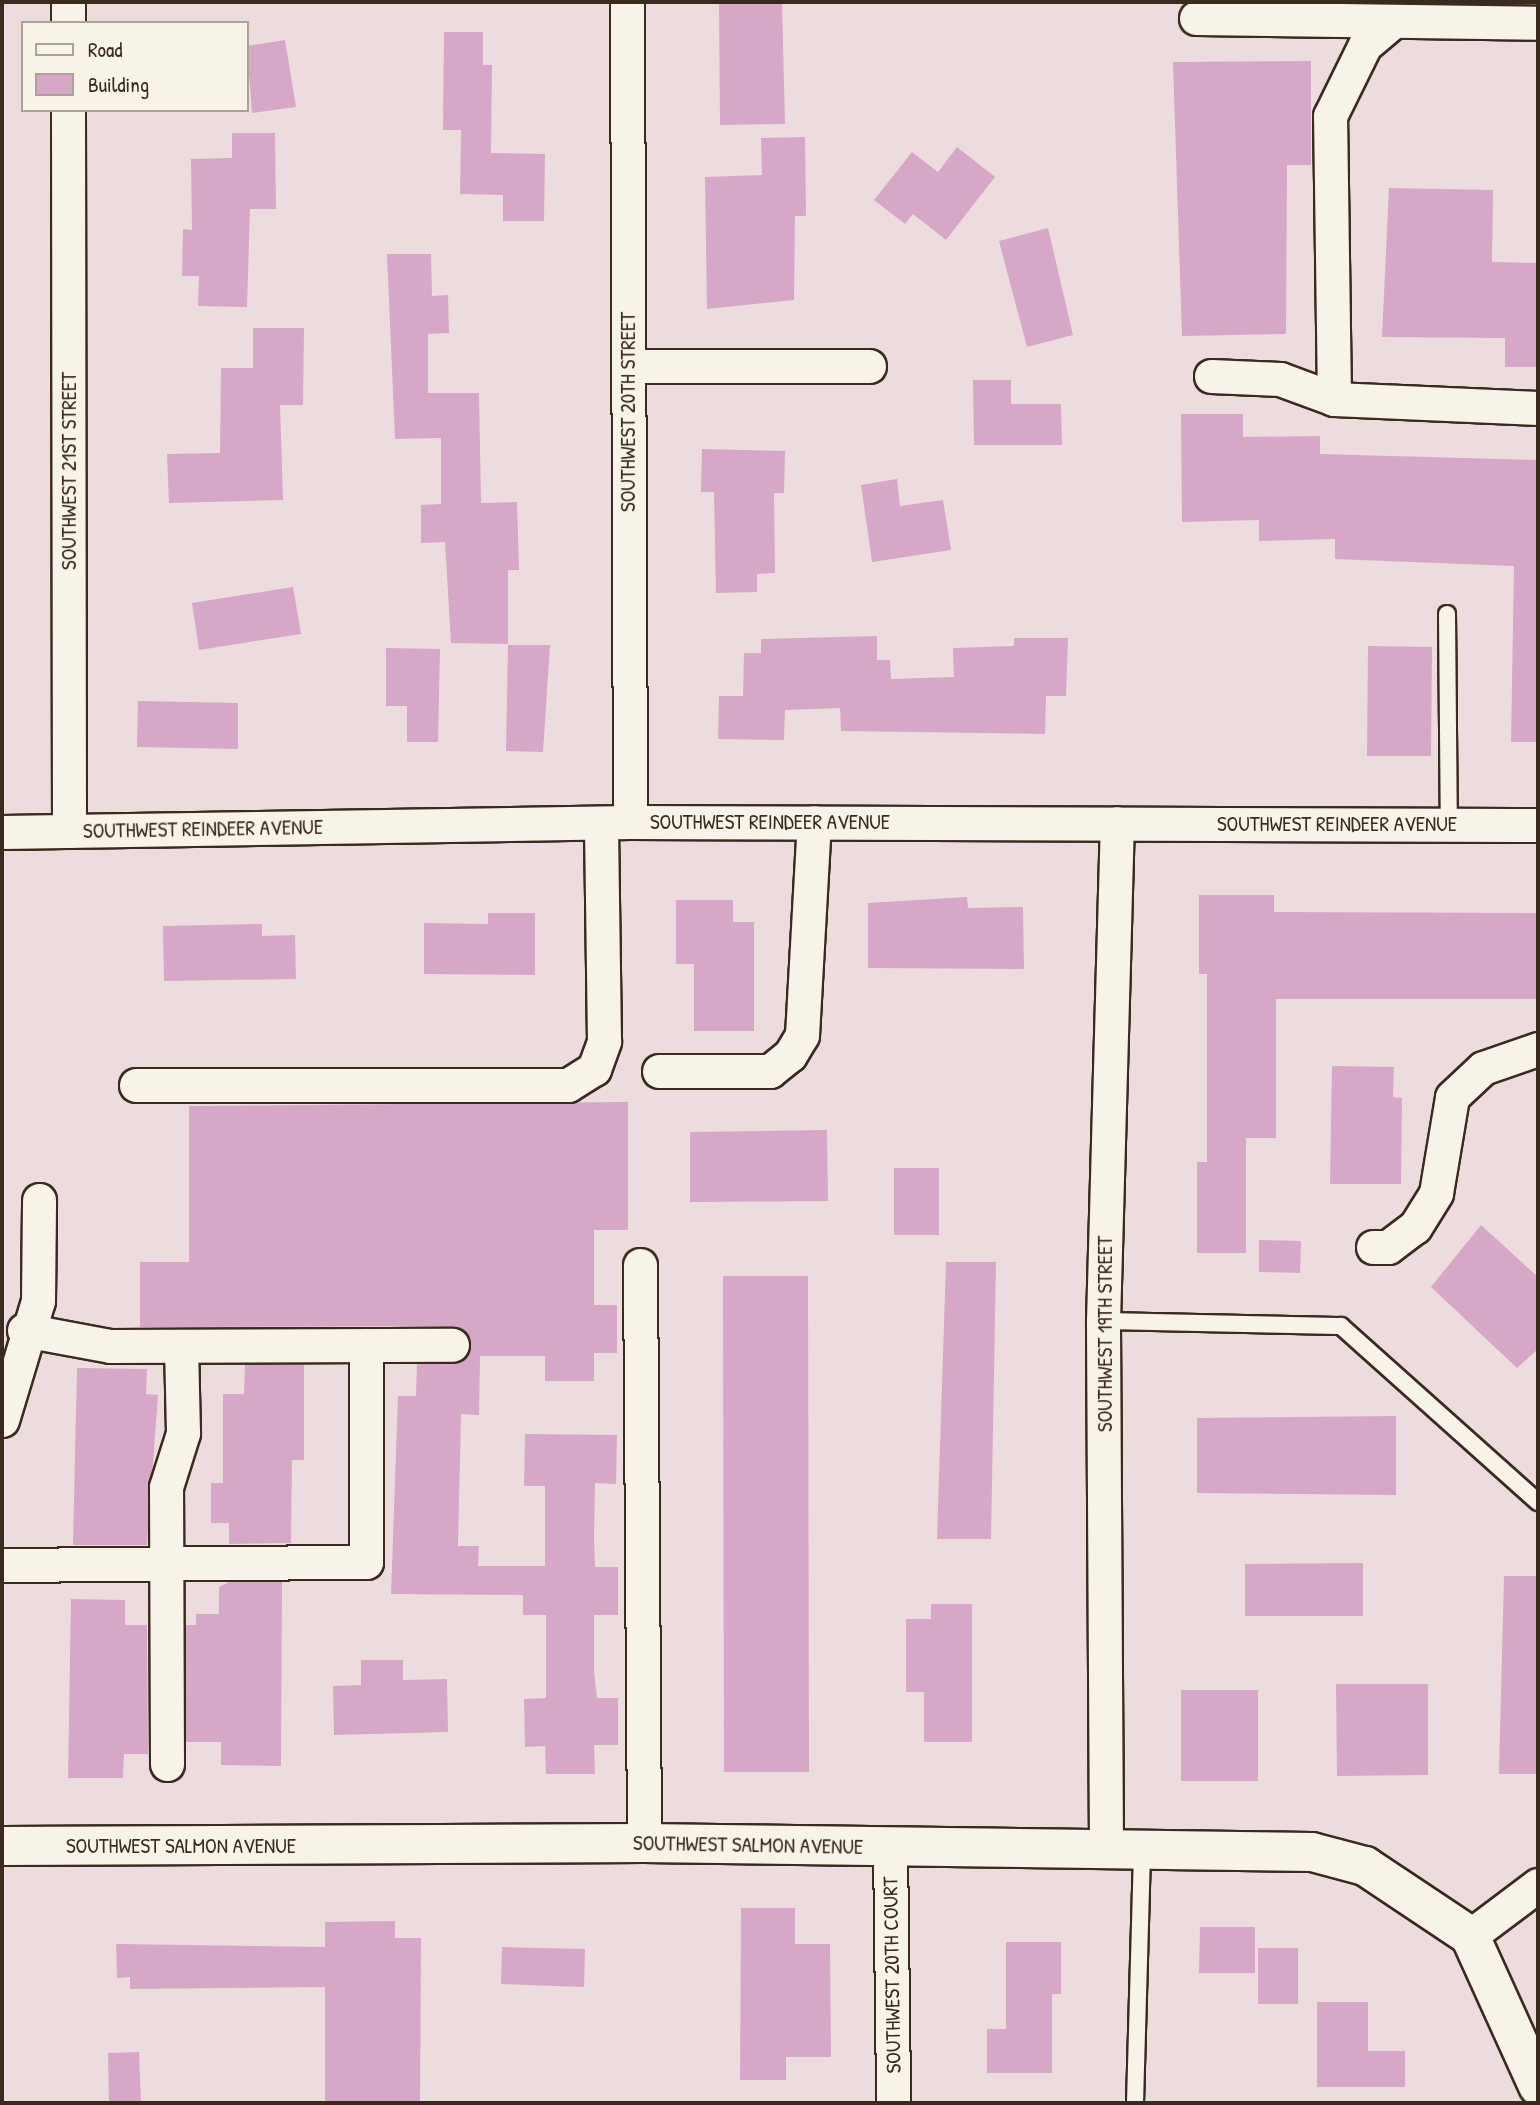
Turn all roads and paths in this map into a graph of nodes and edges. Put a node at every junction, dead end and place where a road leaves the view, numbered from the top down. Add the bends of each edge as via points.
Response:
1 (68, 2) edge
2 (627, 2) edge
3 (1196, 18) dead end
4 (68, 21) edge
5 (1538, 23) edge
6 (1389, 25) junction
7 (68, 112) edge
8 (628, 366) junction
9 (869, 366) dead end
10 (1211, 376) dead end
11 (1334, 399) junction
12 (1538, 408) edge
13 (1447, 614) dead end
14 (615, 822) junction
15 (814, 822) junction
16 (1117, 823) junction
17 (1449, 824) junction
18 (1538, 825) edge
19 (69, 831) junction
20 (2, 832) edge
21 (1538, 1049) edge
22 (659, 1071) dead end
23 (136, 1085) dead end
24 (39, 1200) dead end
25 (1373, 1247) dead end
26 (640, 1265) dead end
27 (1103, 1321) junction
28 (24, 1330) junction
29 (366, 1346) junction
30 (452, 1346) dead end
31 (181, 1347) junction
32 (2, 1420) edge
33 (1538, 1502) edge
34 (170, 1563) junction
35 (2, 1565) edge
36 (167, 1764) dead end
37 (644, 1843) junction
38 (2, 1846) edge
39 (890, 1846) junction
40 (1124, 1847) junction
41 (1538, 1885) edge
42 (1470, 1936) junction
43 (1538, 2086) edge
44 (893, 2103) edge
45 (1135, 2103) edge

1 - 4 street
2 - 8 street, SOUTHWEST 20TH STREET
3 - 6 street
5 - 6 street
6 - 11 street via 1365,45 1330,116
7 - 19 street, SOUTHWEST 21ST STREET
8 - 9 street
8 - 14 street, SOUTHWEST 20TH STREET
10 - 11 street via 1280,379
11 - 12 street
13 - 17 lane
14 - 15 street, SOUTHWEST REINDEER AVENUE
14 - 19 street, SOUTHWEST REINDEER AVENUE
14 - 23 street, SOUTHWEST 20TH STREET via 604,1041 594,1069 568,1085
15 - 16 street, SOUTHWEST REINDEER AVENUE
15 - 22 street via 802,1035 790,1055 770,1071
16 - 17 street, SOUTHWEST REINDEER AVENUE
16 - 27 street, SOUTHWEST 19TH STREET
17 - 18 street, SOUTHWEST REINDEER AVENUE
19 - 20 street, SOUTHWEST REINDEER AVENUE
21 - 25 street via 1483,1068 1452,1097 1436,1193 1415,1227 1388,1247
24 - 28 street via 38,1301
26 - 37 street
27 - 33 lane via 1341,1326
27 - 40 street, SOUTHWEST 19TH STREET
28 - 31 street via 110,1346
28 - 32 street
29 - 30 street
29 - 31 street
29 - 34 street via 366,1562
31 - 34 street via 183,1433 166,1488
34 - 35 street
34 - 36 street
37 - 38 main road, SOUTHWEST SALMON AVENUE
37 - 39 main road, SOUTHWEST SALMON AVENUE
39 - 40 main road, SOUTHWEST SALMON AVENUE
39 - 44 street, SOUTHWEST 20TH COURT
40 - 42 main road, SOUTHWEST SALMON AVENUE via 1312,1852 1365,1866
40 - 45 lane
41 - 42 street
42 - 43 main road

